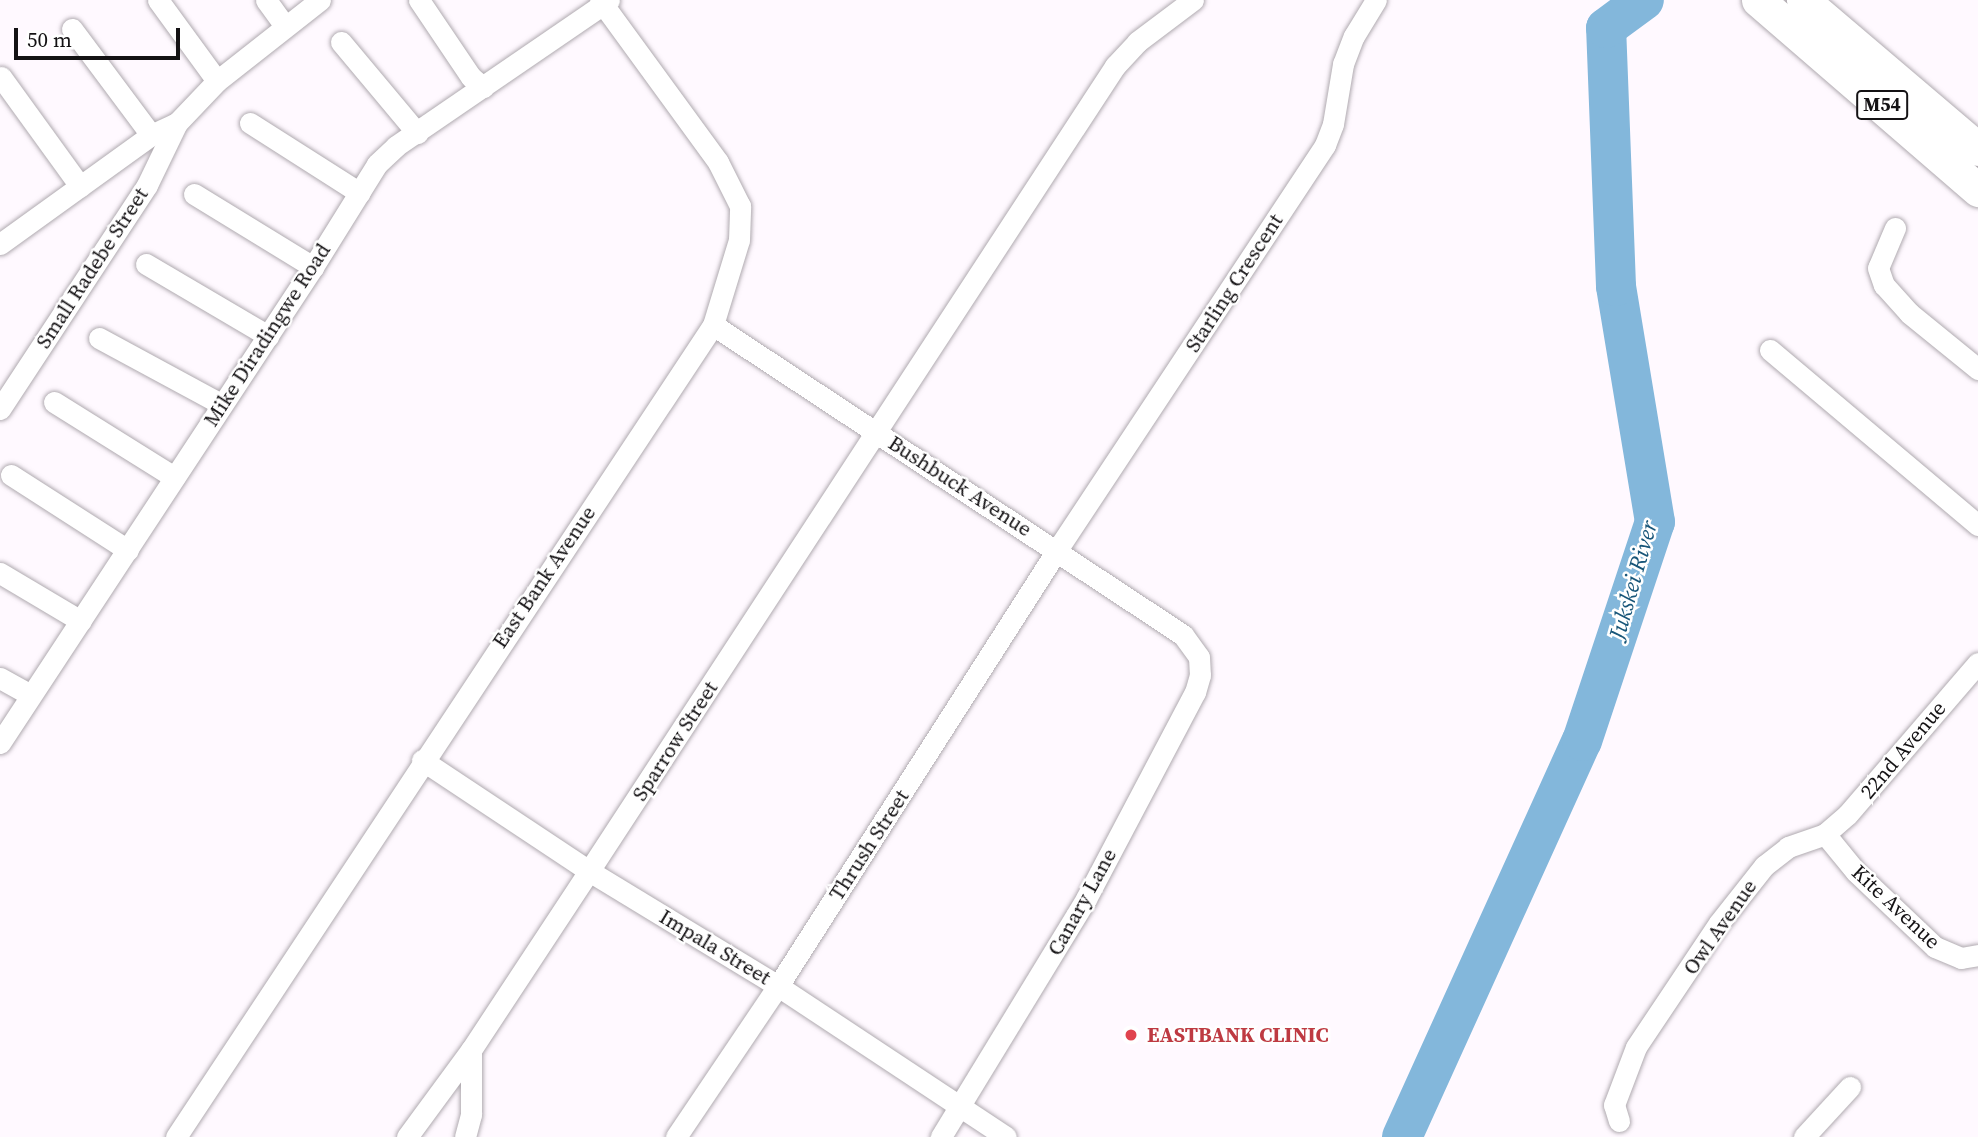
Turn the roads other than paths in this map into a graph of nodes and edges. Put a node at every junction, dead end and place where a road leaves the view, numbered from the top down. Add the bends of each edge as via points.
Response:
1 (158, 0) edge
2 (266, 0) edge
3 (320, 0) edge
4 (419, 0) edge
5 (1194, 0) edge
6 (1376, 0) edge
7 (1758, 0) edge
8 (604, 1) edge
9 (1799, 9) edge
10 (285, 26) junction
11 (72, 29) dead end
12 (341, 42) dead end
13 (1, 76) edge
14 (217, 81) junction
15 (483, 88) junction
16 (177, 123) junction
17 (250, 123) dead end
18 (417, 133) junction
19 (151, 135) junction
20 (1978, 149) edge
21 (80, 186) junction
22 (1978, 190) edge
23 (360, 192) junction
24 (194, 194) dead end
25 (1895, 228) dead end
26 (3, 236) edge
27 (146, 264) dead end
28 (313, 267) junction
29 (713, 325) junction
30 (268, 336) junction
31 (99, 338) dead end
32 (1770, 350) dead end
33 (1978, 369) edge
34 (54, 402) dead end
35 (221, 404) junction
36 (0, 408) edge
37 (878, 432) junction
38 (11, 475) dead end
39 (174, 477) junction
40 (1978, 526) edge
41 (128, 550) junction
42 (1057, 550) junction
43 (0, 573) edge
44 (81, 621) junction
45 (1199, 657) joint
46 (1978, 663) edge
47 (0, 678) edge
48 (31, 695) junction
49 (0, 743) edge
50 (422, 760) junction
51 (1825, 834) junction
52 (589, 872) junction
53 (1978, 955) edge
54 (778, 986) junction
55 (471, 1050) junction
56 (1850, 1087) dead end
57 (961, 1108) junction
58 (1619, 1121) dead end
59 (176, 1137) edge
60 (407, 1137) edge
61 (465, 1137) edge
62 (677, 1137) edge
63 (941, 1137) edge
64 (1006, 1137) edge
65 (1804, 1137) edge

1 - 14 street
2 - 10 street
3 - 10 street
4 - 15 street
5 - 37 street via 1121,58
6 - 42 street, Starling Crescent via 1343,64 1325,145
7 - 9 main road, M54
8 - 15 street, Mike Diradingwe Road
8 - 29 street, East Bank Avenue via 718,162 740,206 739,240
9 - 20 main road, M54
9 - 22 main road, M54
10 - 14 street
11 - 19 street
12 - 18 street
13 - 21 street
14 - 16 street
15 - 18 street, Mike Diradingwe Road
16 - 19 street
16 - 36 street, Small Radebe Street via 148,185
17 - 23 street
18 - 23 street, Mike Diradingwe Road via 377,164
19 - 21 street
21 - 26 street
23 - 28 street, Mike Diradingwe Road
24 - 28 street
25 - 33 street via 1878,268 1884,285 1909,313
27 - 30 street
28 - 30 street, Mike Diradingwe Road
29 - 37 street, Bushbuck Avenue
29 - 50 street, East Bank Avenue
30 - 35 street, Mike Diradingwe Road
31 - 35 street
32 - 40 street
34 - 39 street
35 - 39 street, Mike Diradingwe Road
37 - 42 street, Bushbuck Avenue
37 - 52 street, Sparrow Street
38 - 41 street
39 - 41 street, Mike Diradingwe Road
41 - 44 street, Mike Diradingwe Road
42 - 45 street, Bushbuck Avenue via 1183,635
42 - 54 street, Thrush Street
43 - 44 street
44 - 48 street, Mike Diradingwe Road
45 - 57 street, Canary Lane via 1195,692 1086,899
46 - 51 street, 22nd Avenue via 1849,814
47 - 48 street
48 - 49 street, Mike Diradingwe Road
50 - 52 street, Impala Street
50 - 59 street, East Bank Avenue
51 - 53 street, Kite Avenue via 1856,872 1936,947 1961,958
51 - 58 street, Owl Avenue via 1788,847 1764,866 1719,923 1636,1047 1614,1105
52 - 54 street, Impala Street
52 - 55 street, Sparrow Street
54 - 57 street, Impala Street
54 - 62 street, Thrush Street
55 - 60 street, Sparrow Street
55 - 61 street via 471,1114
56 - 65 street
57 - 63 street, Canary Lane
57 - 64 street, Impala Street

